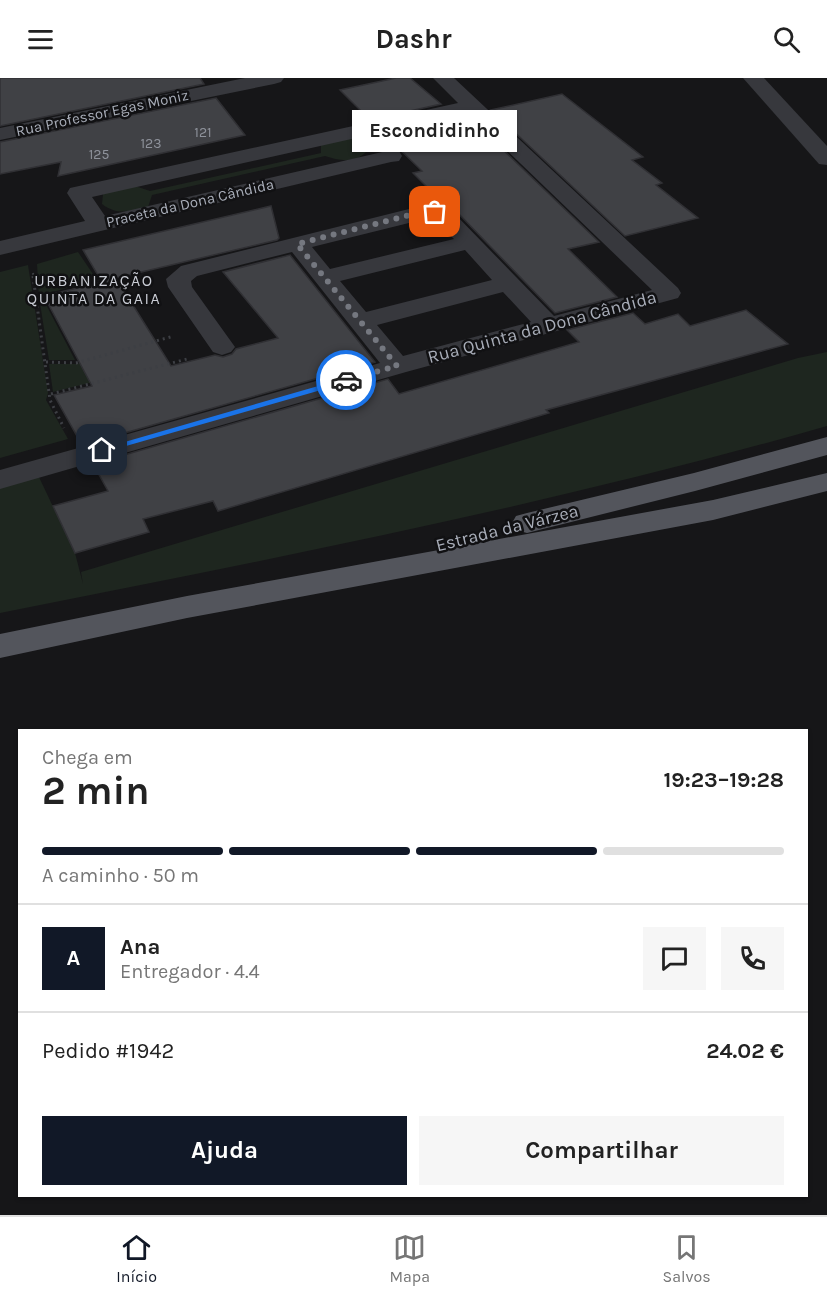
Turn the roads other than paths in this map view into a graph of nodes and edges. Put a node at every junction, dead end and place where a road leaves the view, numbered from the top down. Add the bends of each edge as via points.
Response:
1 (270, 78) edge
2 (443, 78) edge
3 (753, 78) edge
4 (472, 106) junction
5 (363, 130) junction
6 (0, 134) edge
7 (817, 136) edge
8 (827, 159) edge
9 (99, 225) junction
10 (469, 242) junction
11 (297, 244) junction
12 (0, 248) edge
13 (324, 278) junction
14 (508, 283) junction
15 (361, 321) junction
16 (549, 326) junction
17 (222, 347) road end
18 (397, 366) junction
19 (827, 446) edge
20 (0, 480) edge
21 (827, 482) edge
22 (187, 607) junction
23 (0, 646) edge

1 - 6 street, Rua Professor Egas Moniz
2 - 4 street
3 - 7 street
4 - 5 street, Praceta da Dona Cândida
4 - 16 street, Rua Quinta da Dona Cândida via 669,293
5 - 9 street, Praceta da Dona Cândida via 78,193
5 - 9 street, Praceta da Dona Cândida via 391,156
7 - 8 street
9 - 12 street
10 - 11 street via 443,215 425,212
10 - 13 street
10 - 14 street
11 - 13 street
11 - 17 street via 189,271 178,279
13 - 15 street
14 - 15 street
14 - 16 street
15 - 18 street
16 - 18 street, Rua Quinta da Dona Cândida
18 - 20 street, Rua Quinta da Dona Cândida
19 - 22 main road, Estrada da Várzea
21 - 22 main road, Estrada da Várzea via 713,510
22 - 23 main road, Estrada da Várzea

